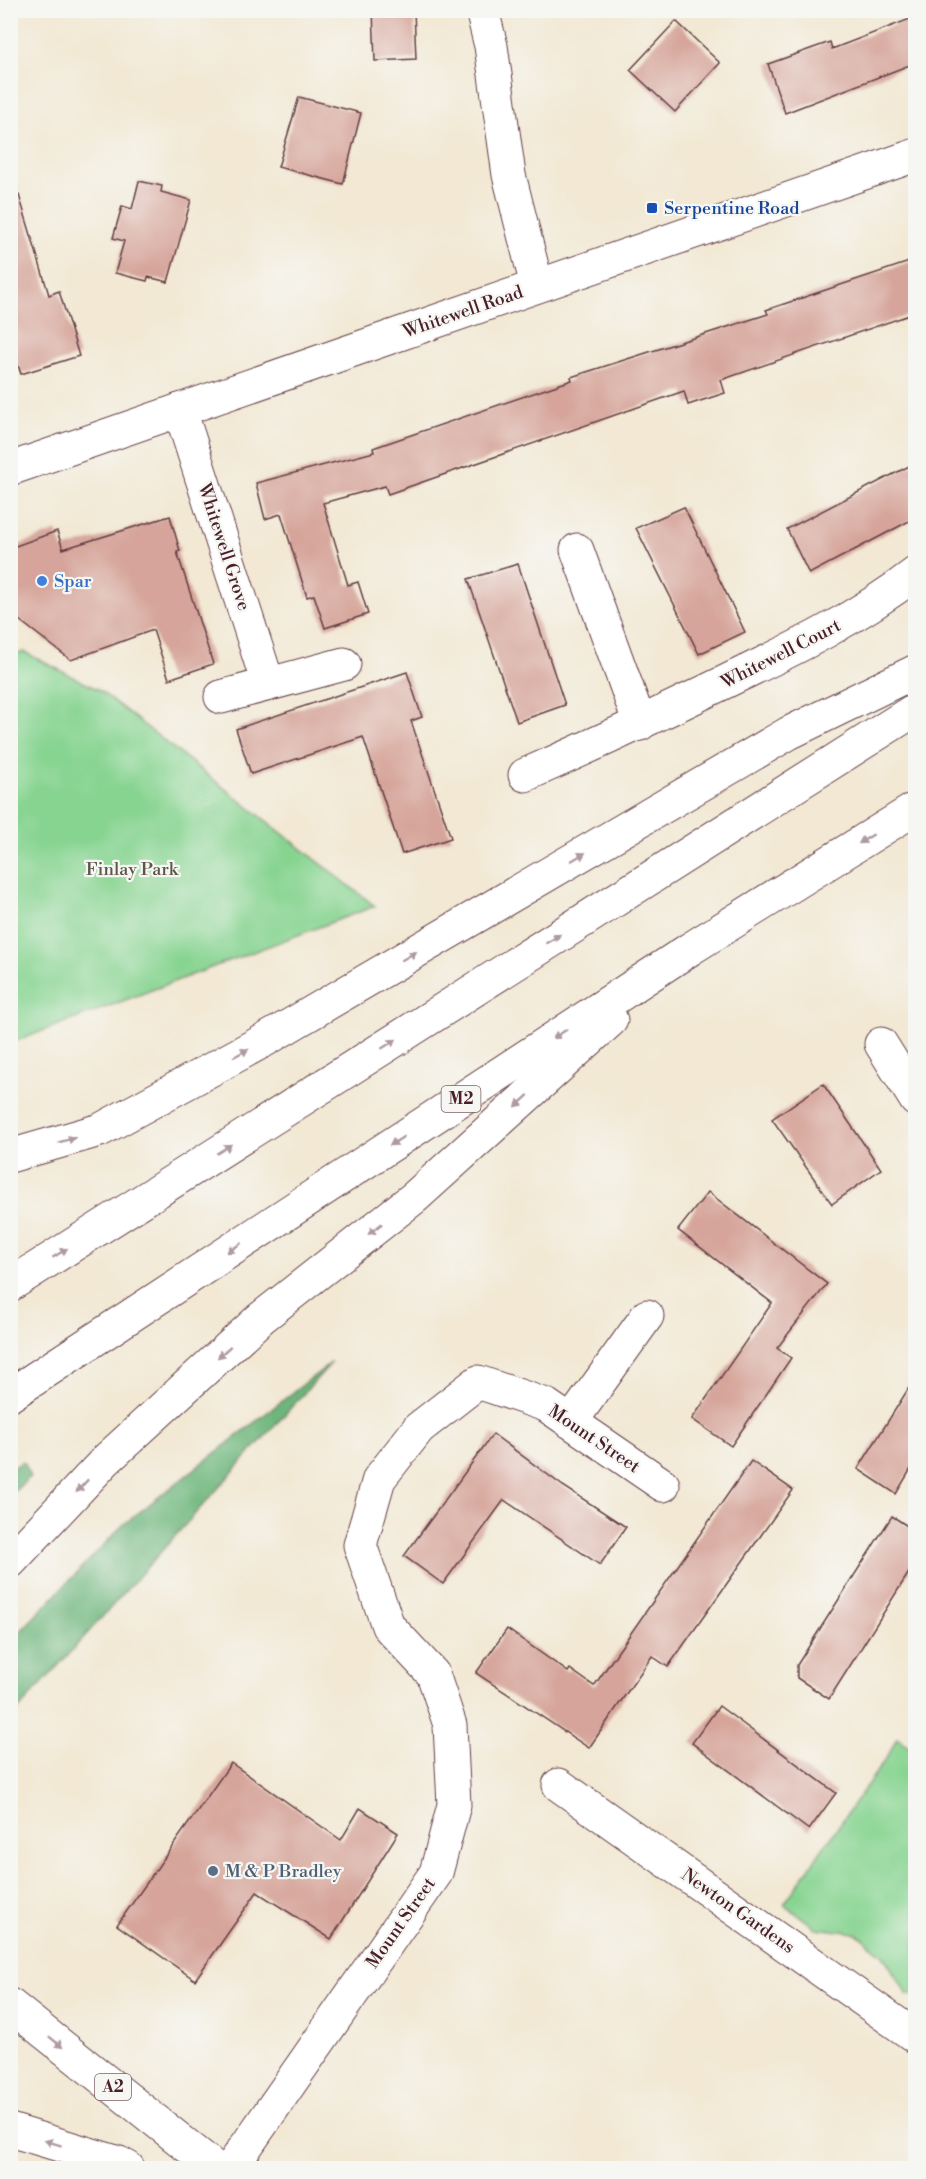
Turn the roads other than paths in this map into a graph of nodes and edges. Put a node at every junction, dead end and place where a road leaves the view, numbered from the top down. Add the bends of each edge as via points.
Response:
1 (482, 10) edge
2 (915, 155) edge
3 (537, 286) junction
4 (180, 410) junction
5 (10, 469) edge
6 (577, 550) dead end
7 (915, 573) edge
8 (344, 664) dead end
9 (915, 671) edge
10 (268, 684) junction
11 (220, 697) dead end
12 (915, 709) edge
13 (640, 724) junction
14 (525, 775) dead end
15 (915, 808) edge
16 (690, 949) junction
17 (881, 1044) dead end
18 (915, 1100) edge
19 (10, 1156) edge
20 (10, 1285) edge
21 (647, 1316) dead end
22 (10, 1395) edge
23 (571, 1422) junction
24 (663, 1485) dead end
25 (10, 1562) edge
26 (560, 1785) dead end
27 (10, 2006) edge
28 (915, 2037) edge
29 (10, 2130) edge
30 (128, 2169) edge
31 (215, 2169) edge
32 (231, 2169) edge

1 - 3 main road via 509,175
2 - 3 main road, Whitewell Road
3 - 4 main road, Whitewell Road
4 - 5 main road, Whitewell Road
4 - 10 main road, Whitewell Grove
6 - 13 main road
7 - 13 main road, Whitewell Court via 821,636
8 - 10 main road
19 -> 9 main road via 100,1130 265,1040 789,732
10 - 11 main road
20 -> 12 main road
13 - 14 main road, Whitewell Court
15 -> 16 main road, M2
16 -> 22 main road, M2
16 -> 25 main road via 415,1197 253,1326 106,1460
17 - 18 main road
21 - 23 main road
23 - 24 main road, Mount Street
23 - 32 main road, Mount Street via 546,1405 478,1382 419,1428 379,1479 360,1545 388,1626 433,1674 450,1725 454,1805 436,1873
26 - 28 main road, Newton Gardens
27 -> 31 main road, A2
30 -> 29 main road

